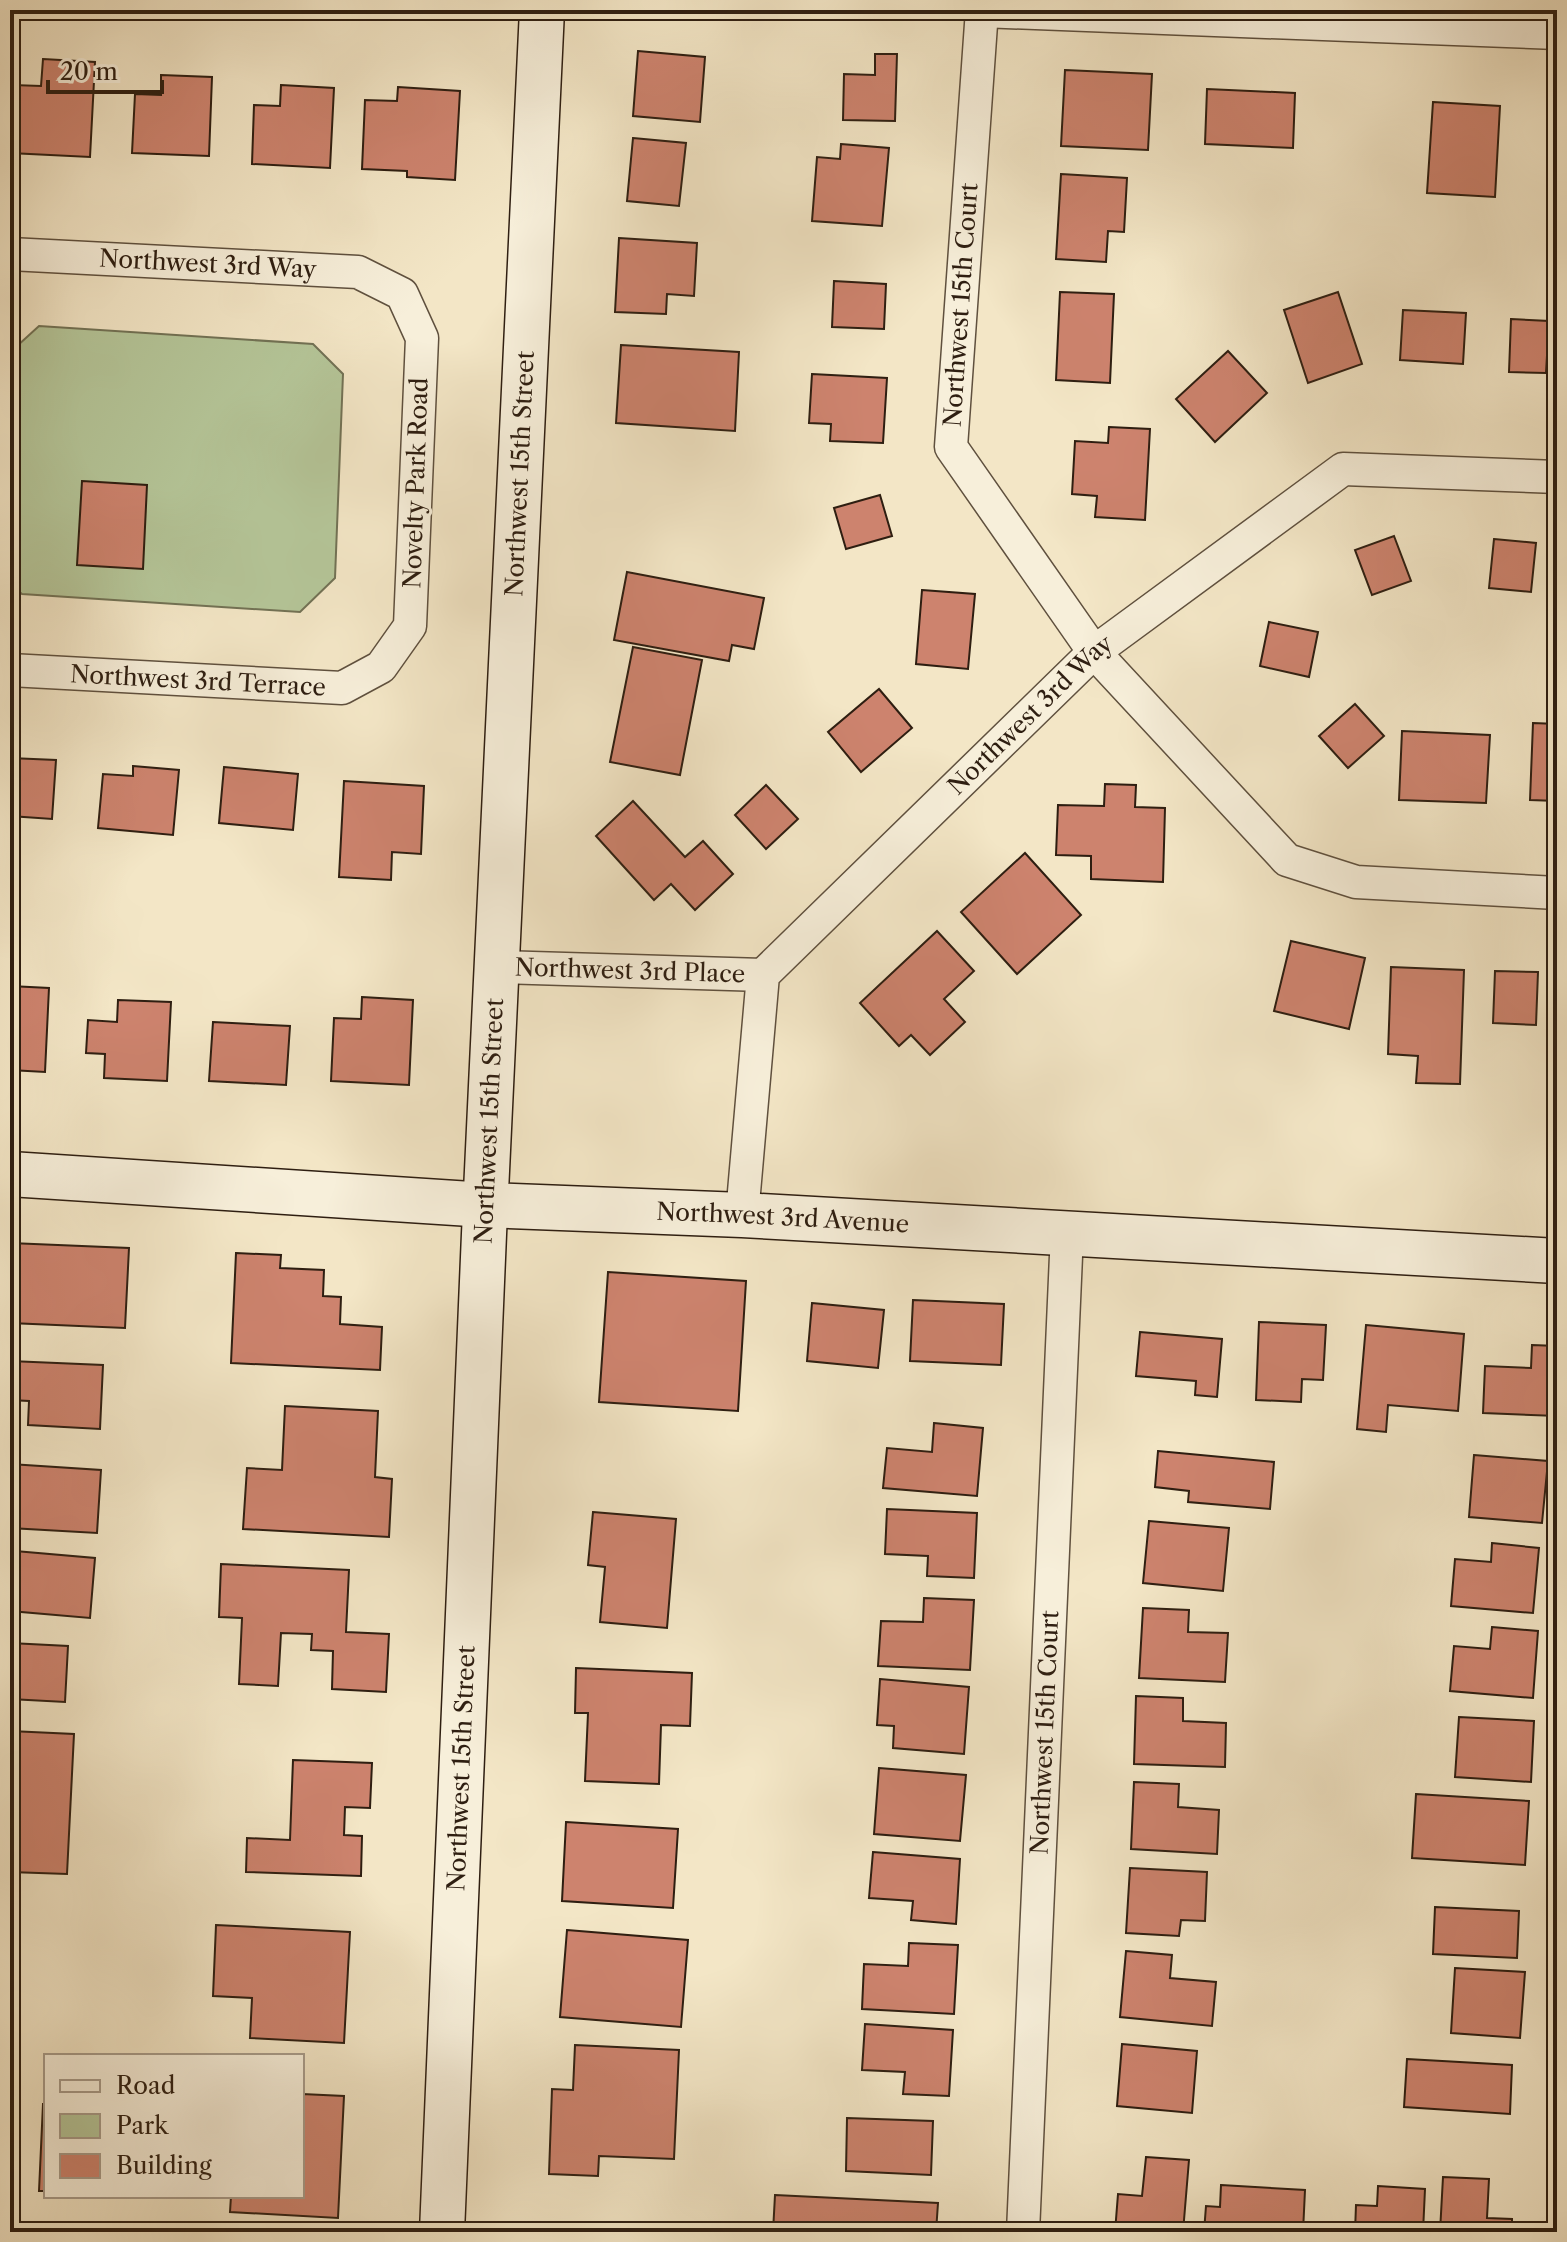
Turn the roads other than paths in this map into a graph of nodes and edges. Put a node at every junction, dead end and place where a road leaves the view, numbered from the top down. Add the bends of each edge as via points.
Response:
1 (542, 10) edge
2 (982, 11) edge
3 (1557, 33) edge
4 (10, 254) edge
5 (402, 294) joint
6 (1557, 477) edge
7 (1094, 652) junction
8 (381, 667) joint
9 (10, 670) edge
10 (1557, 893) edge
11 (498, 967) junction
12 (763, 975) junction
13 (10, 1174) edge
14 (486, 1205) junction
15 (742, 1215) junction
16 (1067, 1233) junction
17 (1557, 1261) edge
18 (442, 2232) edge
19 (1023, 2232) edge

1 - 11 street, Northwest 15th Street
2 - 3 street
2 - 7 street, Northwest 15th Court via 951,447
4 - 5 street, Northwest 3rd Way via 358,272
5 - 8 street, Novelty Park Road via 422,338 410,626
6 - 7 street, Northwest 3rd Way via 1343,469
7 - 10 street via 1287,860 1356,882
7 - 12 street, Northwest 3rd Way
8 - 9 street, Northwest 3rd Terrace via 342,688
11 - 12 street, Northwest 3rd Place
11 - 14 street, Northwest 15th Street
12 - 15 street
13 - 14 street, Northwest 3rd Avenue
14 - 15 street, Northwest 3rd Avenue
14 - 18 street, Northwest 15th Street
15 - 16 street, Northwest 3rd Avenue
16 - 17 street, Northwest 3rd Avenue
16 - 19 street, Northwest 15th Court

